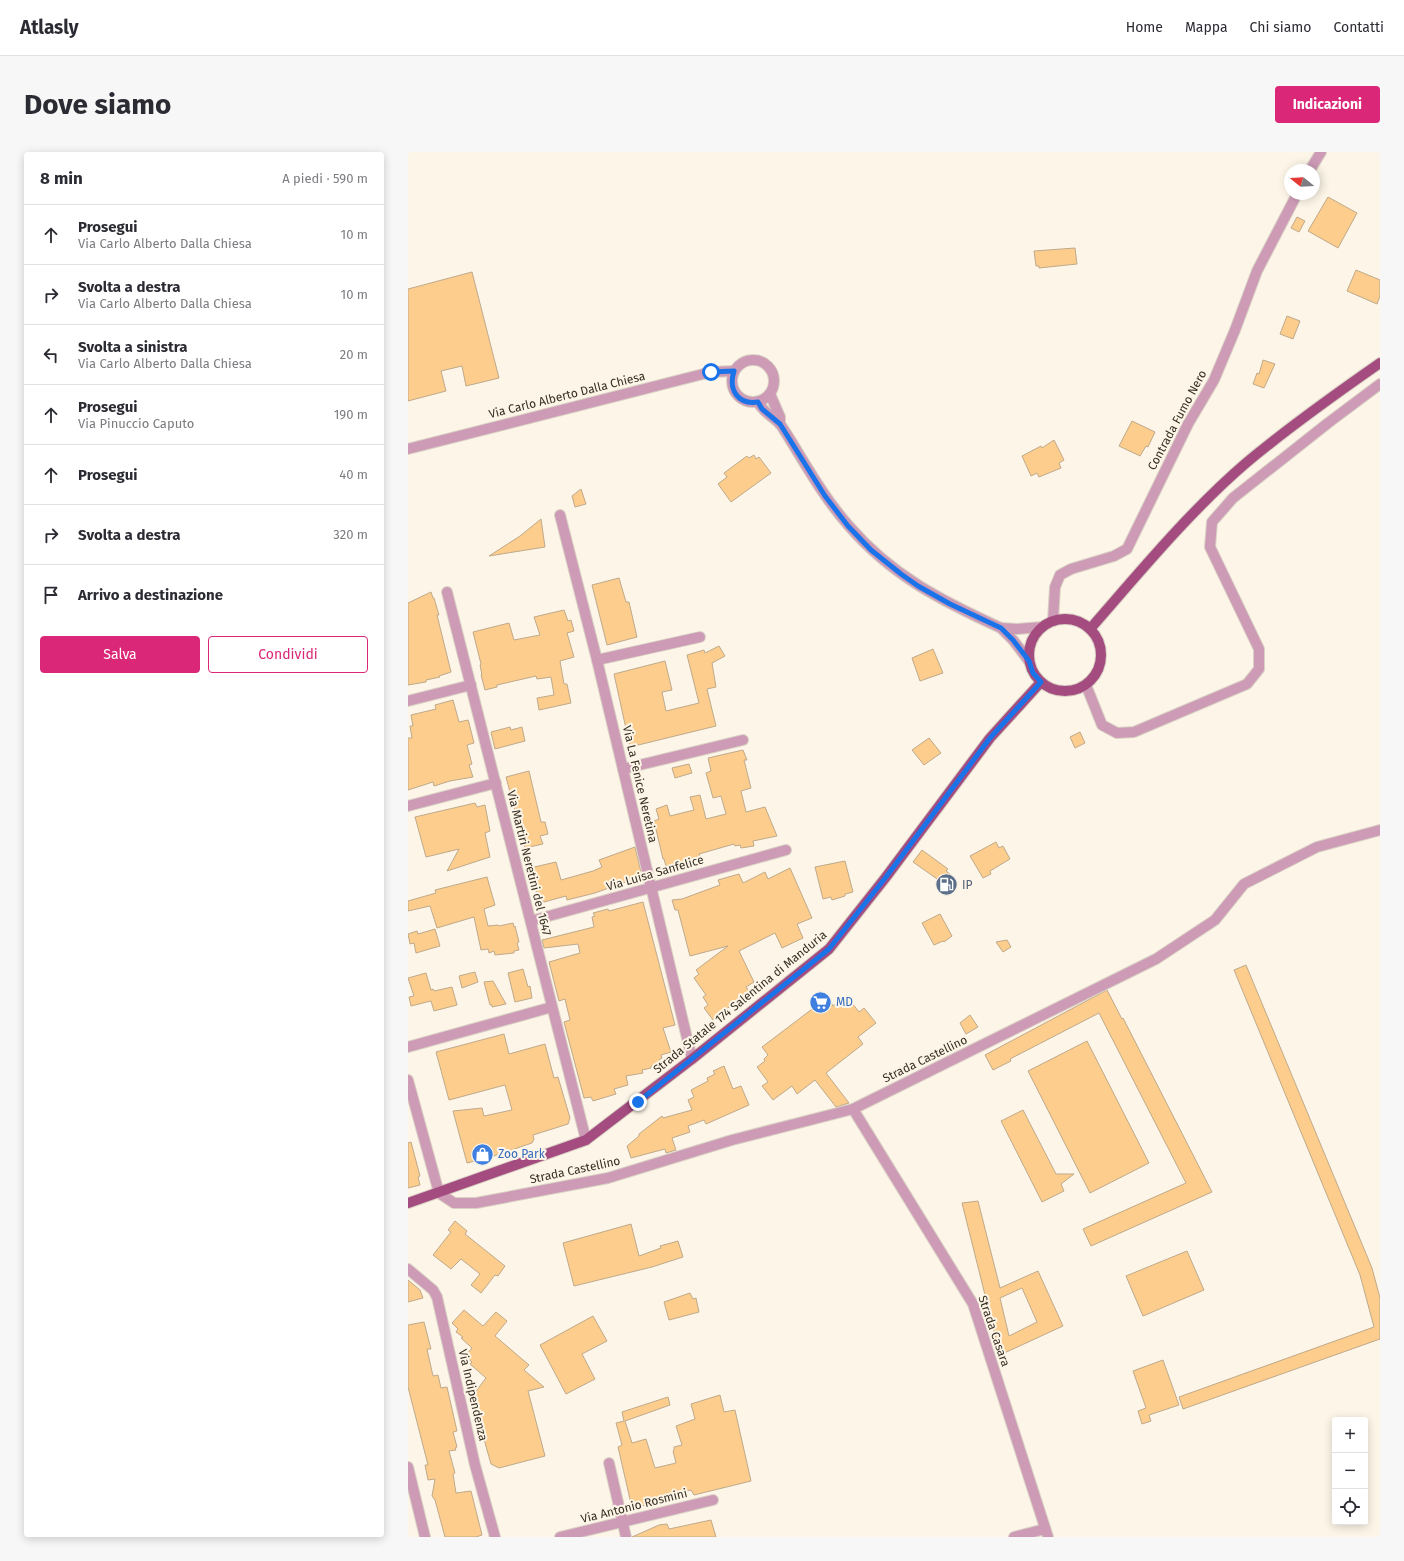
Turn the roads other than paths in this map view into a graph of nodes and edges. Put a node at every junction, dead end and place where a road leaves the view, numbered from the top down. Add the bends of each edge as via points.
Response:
1 (1321, 152) edge
2 (1314, 164) edge
3 (1294, 200) edge
4 (1380, 363) edge
5 (734, 371) junction
6 (1380, 384) edge
7 (770, 394) junction
8 (758, 402) junction
9 (780, 424) junction
10 (408, 449) edge
11 (560, 515) dead end
12 (447, 592) dead end
13 (1053, 621) junction
14 (1042, 627) junction
15 (1001, 628) junction
16 (1090, 629) junction
17 (700, 637) dead end
18 (597, 660) junction
19 (1029, 661) junction
20 (1041, 682) junction
21 (471, 685) junction
22 (1086, 685) junction
23 (408, 700) edge
24 (743, 740) dead end
25 (623, 769) junction
26 (496, 783) junction
27 (408, 806) edge
28 (1380, 830) edge
29 (786, 850) dead end
30 (651, 888) junction
31 (531, 921) junction
32 (552, 1007) junction
33 (408, 1047) edge
34 (692, 1059) junction
35 (408, 1080) edge
36 (853, 1109) junction
37 (586, 1140) junction
38 (439, 1193) junction
39 (408, 1203) edge
40 (408, 1269) edge
41 (609, 1464) dead end
42 (408, 1467) edge
43 (714, 1500) dead end
44 (623, 1522) junction
45 (1046, 1533) edge
46 (425, 1537) edge
47 (495, 1537) edge
48 (560, 1537) edge
49 (626, 1537) edge
50 (1014, 1537) edge

1 - 2 street
3 - 13 street, Contrada Fumo Nero via 1257,271 1214,380 1185,430 1127,548 1114,556 1071,569 1060,575 1054,587
4 - 16 main road via 1304,416 1245,464 1168,541
5 - 7 street via 738,365 751,360 764,363 773,374 773,388
5 - 8 street via 734,392 738,397 751,403
5 - 10 street, Via Carlo Alberto Dalla Chiesa via 711,372
6 - 22 street via 1234,498 1212,522 1210,546 1259,649 1259,668 1247,684 1134,732 1117,733 1102,725
7 - 8 street
7 - 9 street via 780,417
8 - 9 street via 762,409
9 - 15 street via 825,496 871,550 918,586
11 - 18 street, Via La Fenice Neretina
12 - 21 street, Via Martiri Neretini del 1647
13 - 14 main road
13 - 16 main road via 1073,620
14 - 15 street
14 - 19 main road via 1034,636 1029,648
15 - 19 street
16 - 22 main road via 1097,638 1101,658 1099,668
17 - 18 street
18 - 25 street, Via La Fenice Neretina
19 - 20 main road via 1033,673
20 - 22 main road via 1051,689 1063,691 1075,690
20 - 34 main road, Strada Statale 174 Salentina di Manduria via 990,738 829,949
21 - 23 street
21 - 26 street, Via Martiri Neretini del 1647
24 - 25 street
25 - 30 street, Via La Fenice Neretina
26 - 27 street
26 - 31 street, Via Martiri Neretini del 1647
28 - 36 street, Strada Castellino via 1317,847 1244,884 1215,920 1156,959
29 - 30 street, Via Luisa Sanfelice
30 - 31 street, Via Luisa Sanfelice
30 - 34 street, Via La Fenice Neretina
31 - 32 street, Via Martiri Neretini del 1647
32 - 33 street
32 - 37 street, Via Martiri Neretini del 1647
34 - 37 main road, Strada Statale 174 Salentina di Manduria
35 - 38 street
36 - 38 street, Strada Castellino via 732,1140 608,1178 476,1203 454,1203
36 - 45 street, Strada Casara via 973,1304
37 - 38 main road, Strada Statale 174 Salentina di Manduria
38 - 39 main road, Strada Statale 174 Salentina di Manduria
40 - 47 street, Via Indipendenza via 433,1290 437,1297 475,1465
41 - 44 street
42 - 46 street
43 - 44 street, Via Antonio Rosmini
44 - 48 street, Via Antonio Rosmini
44 - 49 street
45 - 50 street

